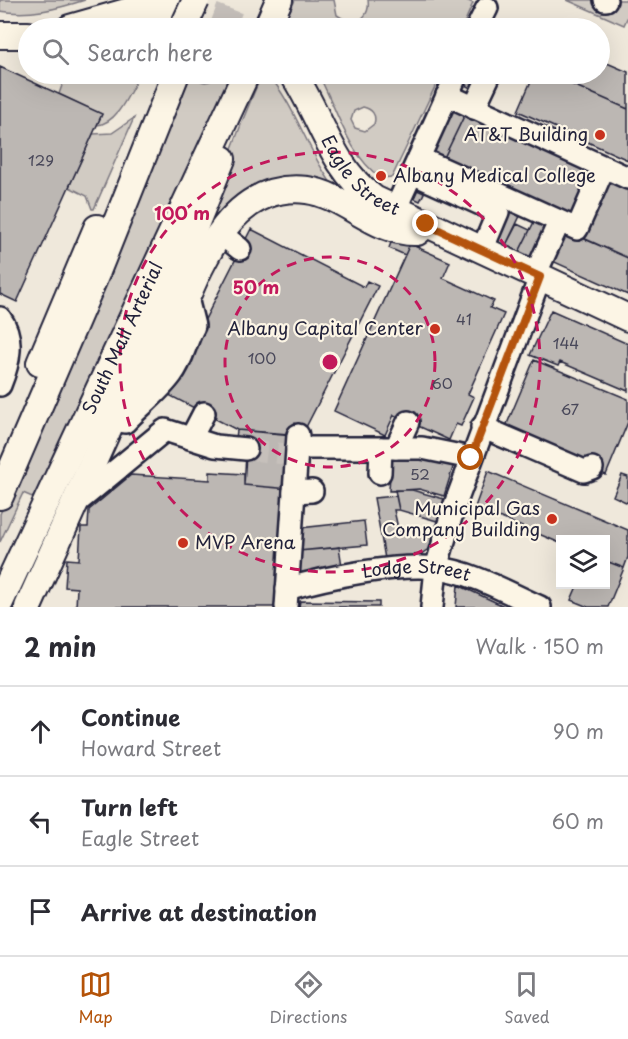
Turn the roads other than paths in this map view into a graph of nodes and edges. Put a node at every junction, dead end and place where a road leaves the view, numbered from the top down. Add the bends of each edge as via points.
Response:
1 (487, 8) dead end
2 (185, 12) tunnel mouth
3 (105, 18) edge
4 (482, 18) edge
5 (0, 35) edge
6 (18, 35) edge
7 (159, 84) edge
8 (172, 84) edge
9 (243, 84) edge
10 (245, 84) edge
11 (299, 84) edge
12 (452, 84) edge
13 (485, 84) edge
14 (447, 95) junction
15 (474, 108) junction
16 (415, 166) junction
17 (604, 167) junction
18 (628, 178) edge
19 (395, 210) junction
20 (426, 224) junction
21 (555, 231) dead end
22 (219, 232) junction
23 (240, 249) dead end
24 (482, 250) junction
25 (538, 276) junction
26 (187, 298) junction
27 (0, 318) edge
28 (628, 318) edge
29 (1, 381) edge
30 (204, 413) dead end
31 (125, 422) junction
32 (408, 422) dead end
33 (483, 427) junction
34 (191, 438) junction
35 (389, 448) junction
36 (246, 449) tunnel mouth
37 (0, 454) edge
38 (471, 458) junction
39 (592, 468) dead end
40 (381, 473) dead end
41 (0, 496) edge
42 (74, 505) junction
43 (436, 568) junction
44 (3, 597) edge
45 (287, 598) edge
46 (28, 607) edge
47 (432, 607) edge
48 (540, 607) edge

1 - 4 street
2 - 3 main road via 137,9
5 - 6 main road
7 - 37 main road
8 - 41 main road via 103,258
9 - 44 main road, South Mall Arterial
10 - 42 main road via 230,136 190,240
11 - 19 main road, Eagle Street via 347,173 368,195
12 - 14 street
13 - 15 street
14 - 15 street
14 - 16 street
15 - 17 street
16 - 17 street via 577,229
16 - 19 street
16 - 24 street via 498,212
17 - 18 street
19 - 20 main road, Eagle Street
20 - 22 main road via 417,232 399,230 322,194 295,190 251,205
20 - 24 main road, Eagle Street
21 - 25 street
22 - 23 street
22 - 26 main road
24 - 25 main road, Eagle Street
25 - 28 main road, Eagle Street
25 - 33 street
26 - 31 main road via 158,364
26 - 31 street via 193,331 184,352 173,374
27 - 29 street via 9,345
30 - 34 street
31 - 42 main road
32 - 35 street
33 - 38 street
33 - 39 street via 584,471
34 - 36 street via 215,446
34 - 42 street via 165,430
35 - 38 street via 422,448
35 - 40 street
35 - 45 street via 296,448 303,492
38 - 43 street
42 - 46 main road
43 - 45 street, Lodge Street via 370,572
43 - 47 street
43 - 48 street, Lodge Street via 470,577

